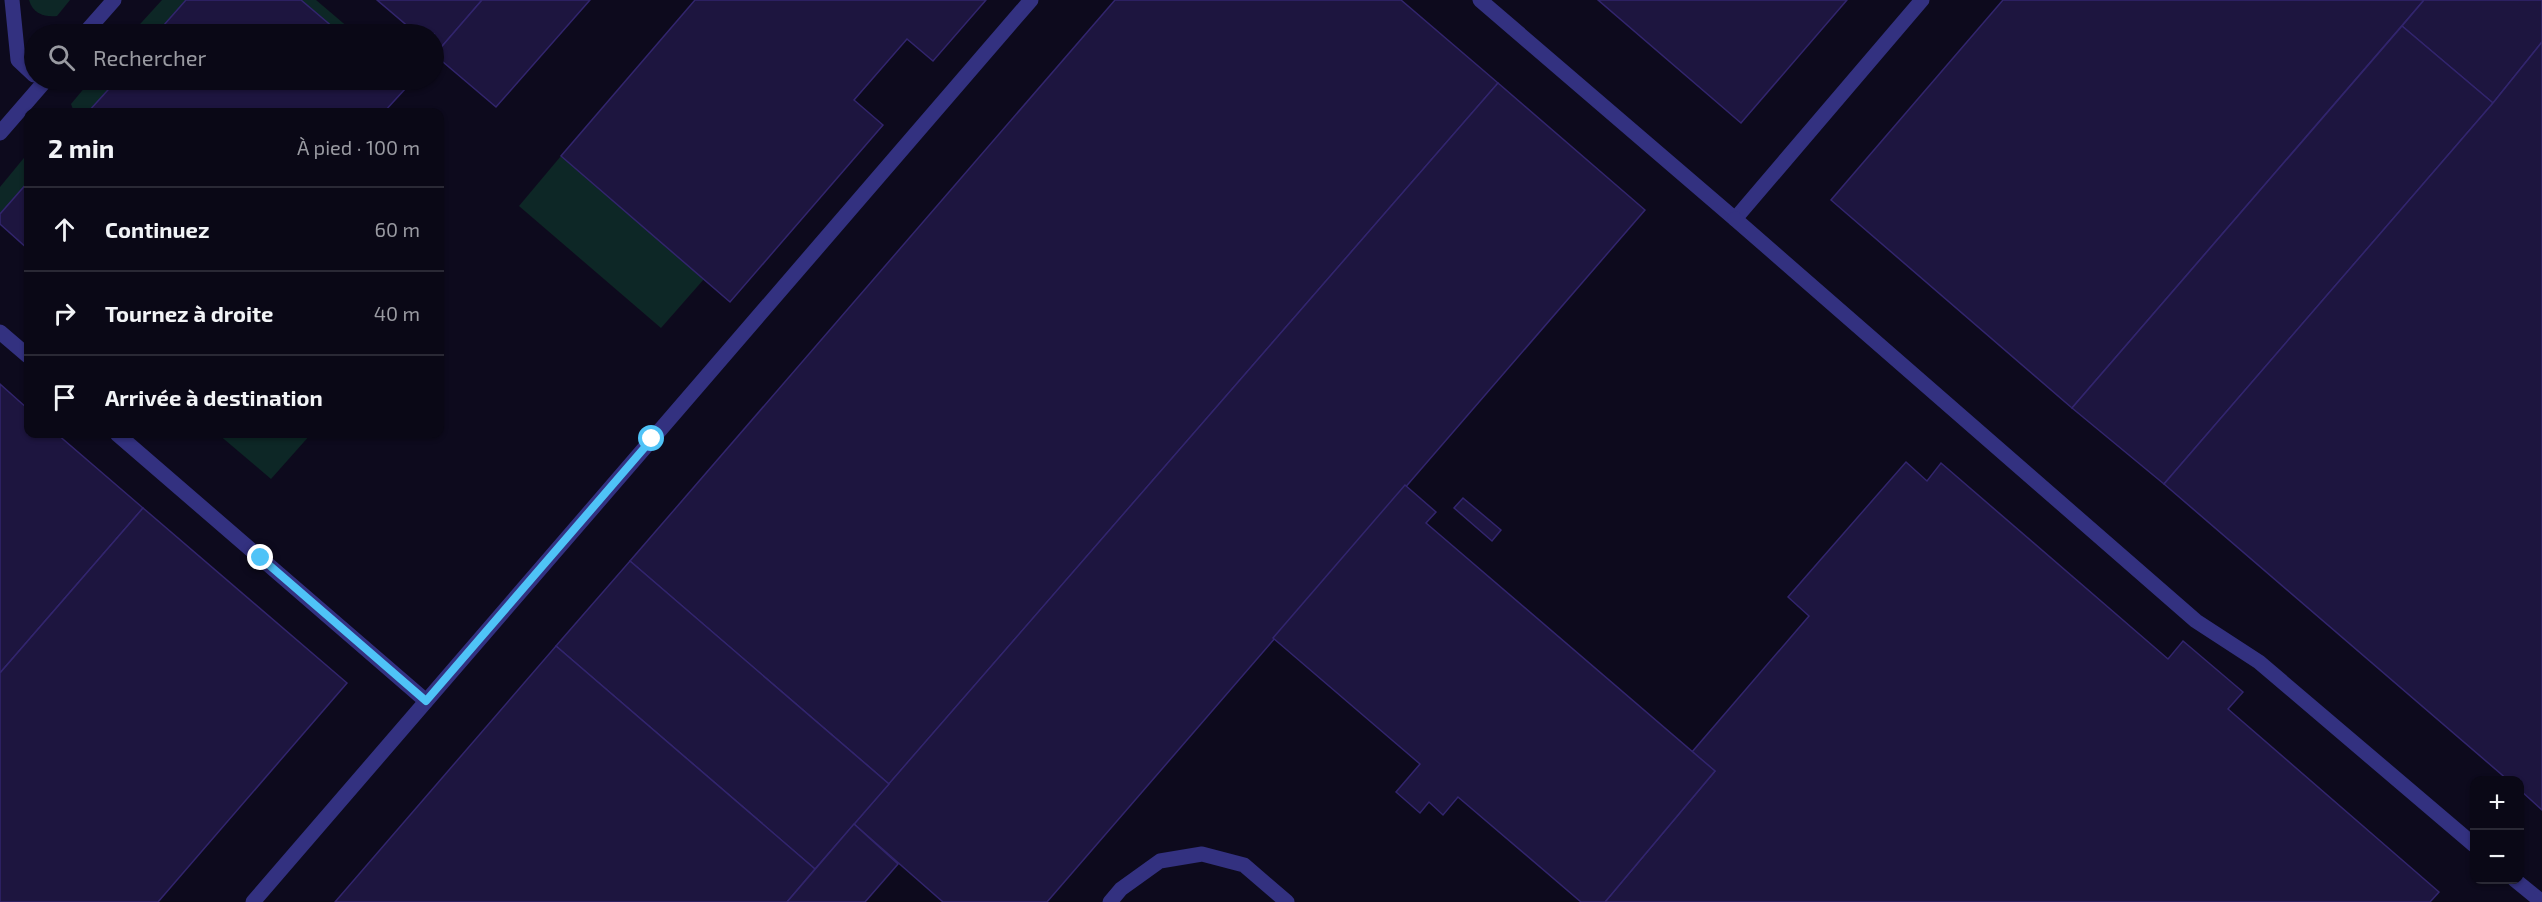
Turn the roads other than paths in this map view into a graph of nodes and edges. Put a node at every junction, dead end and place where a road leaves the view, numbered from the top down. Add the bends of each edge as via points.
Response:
1 (12, 0) edge
2 (114, 0) edge
3 (1031, 0) edge
4 (1480, 0) edge
5 (1922, 0) edge
6 (93, 24) edge
7 (24, 65) edge
8 (33, 90) edge
9 (0, 133) edge
10 (1735, 219) junction
11 (0, 332) edge
12 (24, 353) edge
13 (122, 438) edge
14 (426, 701) junction
15 (2470, 841) edge
16 (2521, 884) edge
17 (254, 902) edge
18 (1110, 902) edge
19 (1287, 902) edge
20 (2542, 902) edge

1 - 7 lane via 18,60
2 - 6 lane
3 - 14 lane
4 - 10 lane
5 - 10 lane
8 - 9 lane
10 - 15 lane via 2196,621 2259,662
11 - 12 lane
13 - 14 lane
14 - 17 lane
16 - 20 lane
18 - 19 lane via 1121,889 1160,861 1202,854 1244,865

